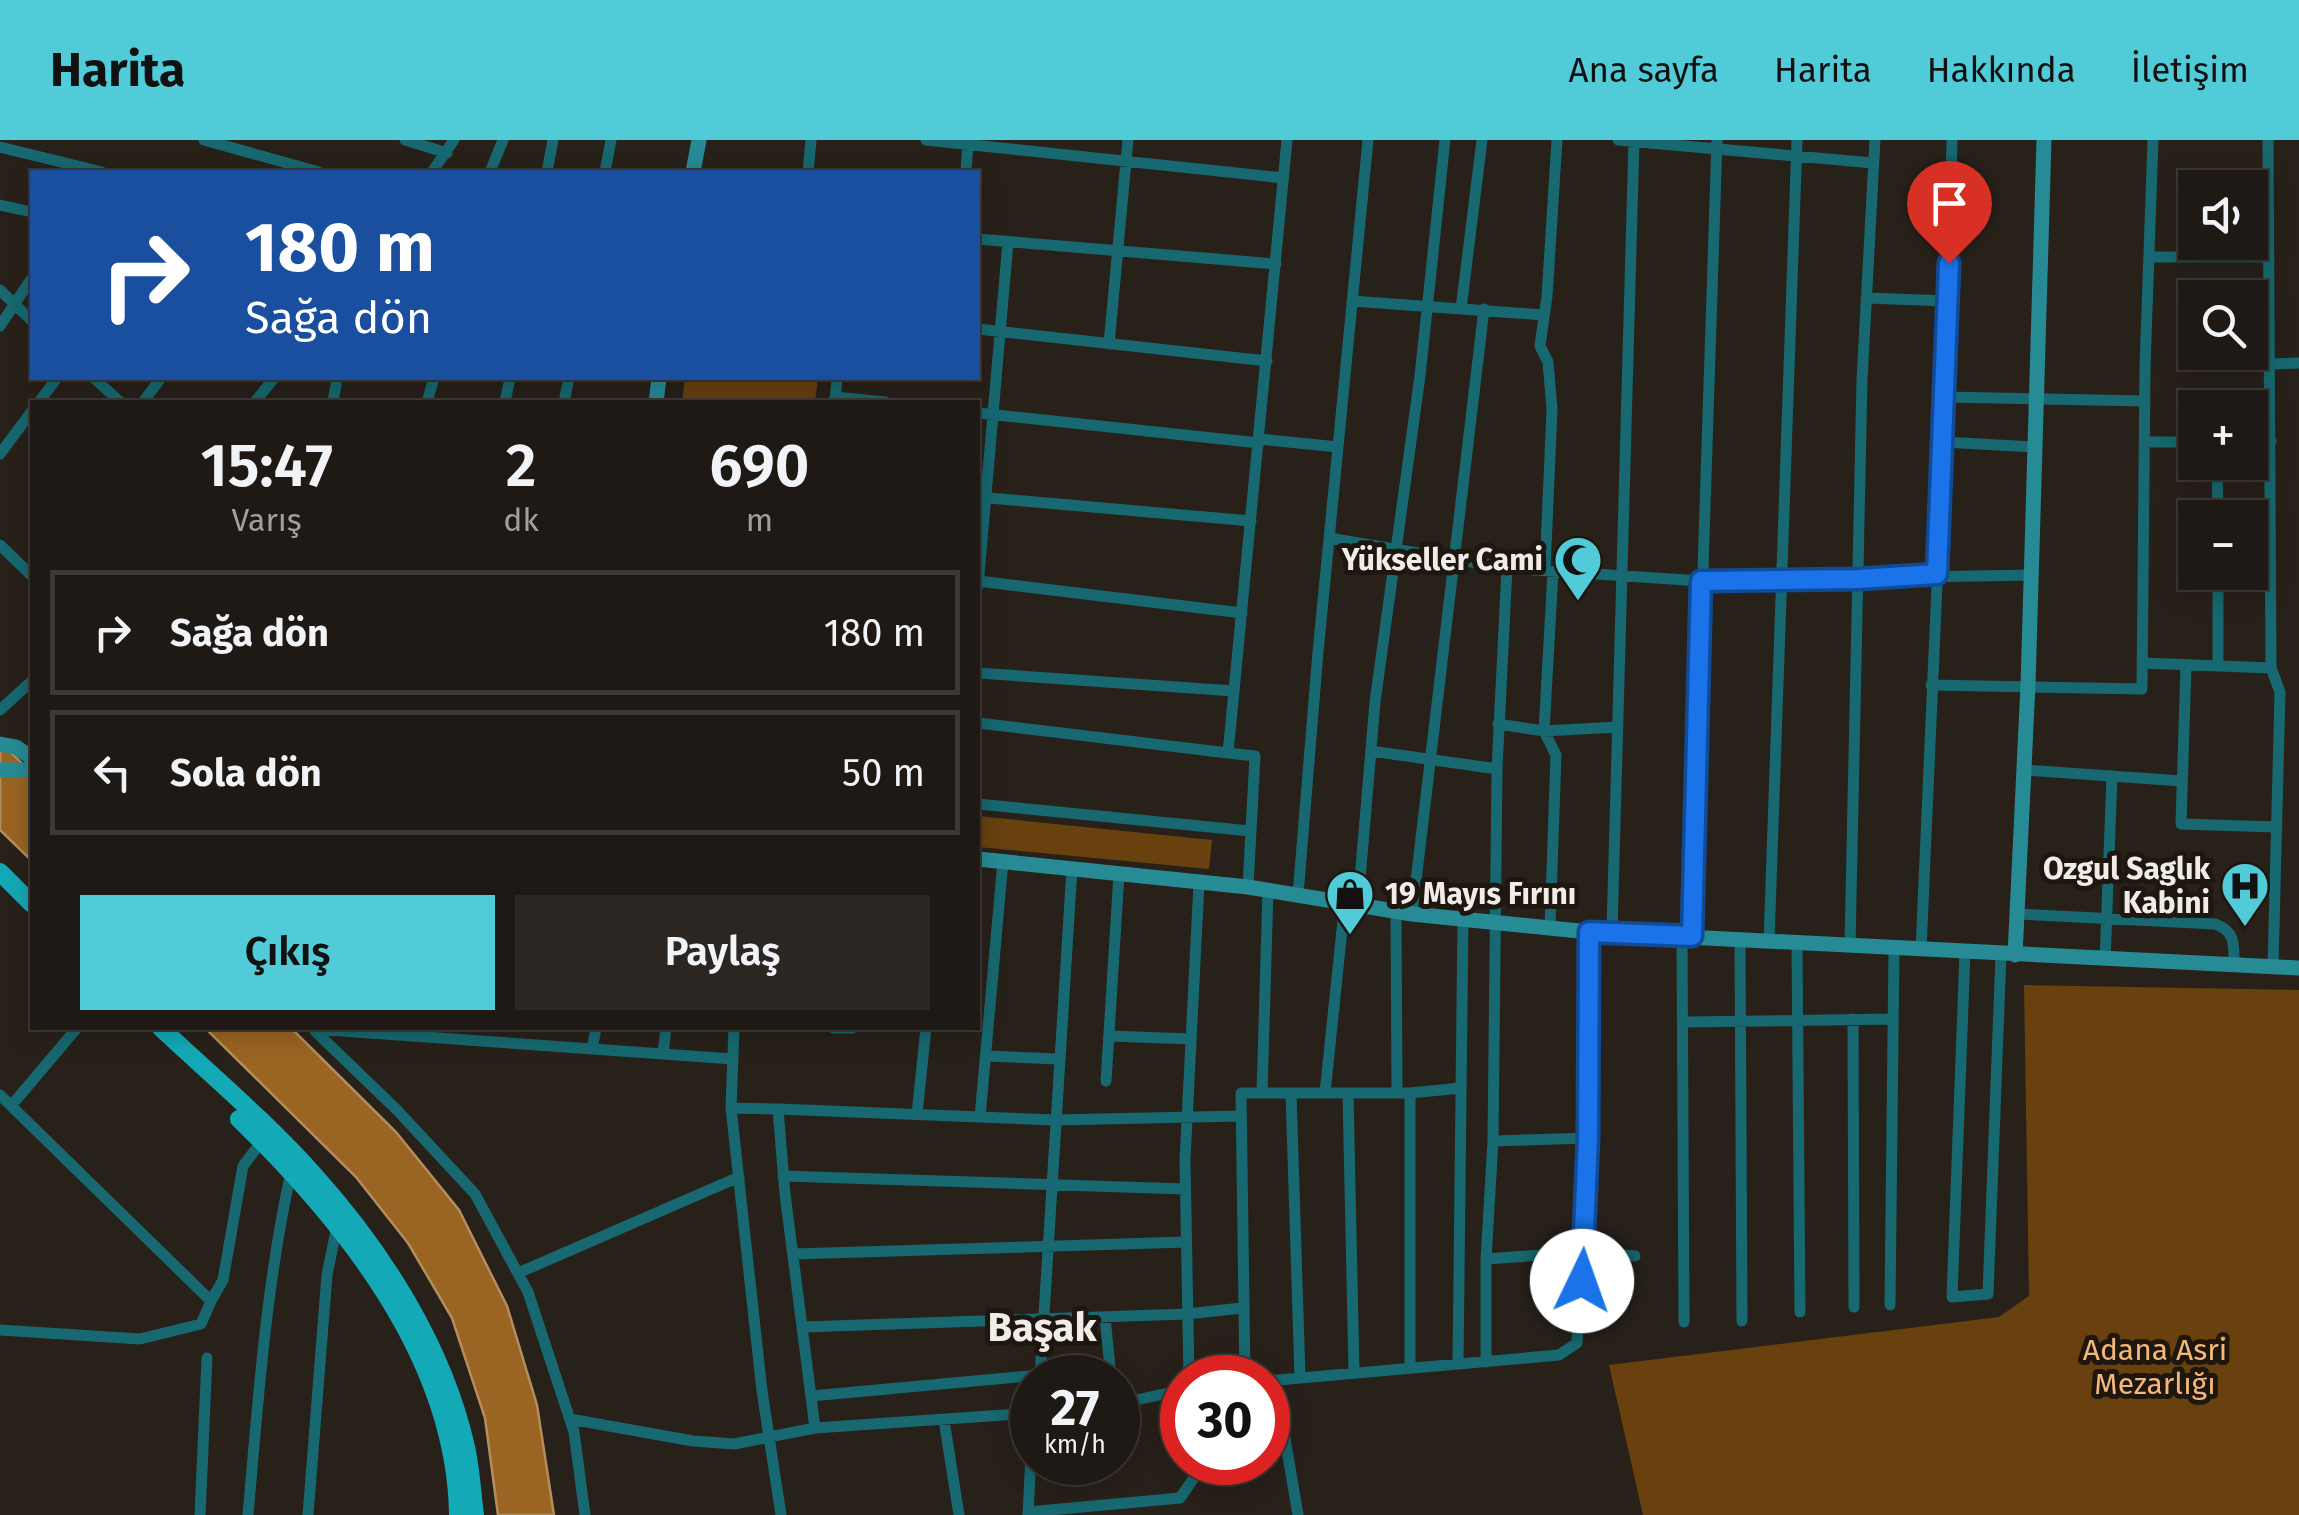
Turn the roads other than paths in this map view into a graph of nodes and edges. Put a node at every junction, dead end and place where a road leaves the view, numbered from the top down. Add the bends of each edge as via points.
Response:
1 (204, 140) edge
2 (406, 140) edge
3 (454, 140) edge
4 (502, 140) edge
5 (553, 140) edge
6 (611, 140) edge
7 (699, 140) edge
8 (812, 140) edge
9 (926, 140) edge
10 (1128, 140) edge
11 (1287, 140) edge
12 (1368, 140) edge
13 (1446, 140) edge
14 (1482, 140) edge
15 (1557, 140) edge
16 (1618, 140) edge
17 (1796, 140) edge
18 (1874, 140) edge
19 (1952, 140) edge
20 (2044, 140) edge
21 (2153, 140) edge
22 (2268, 140) edge
23 (1634, 141) edge
24 (968, 142) edge
25 (1717, 145) edge
26 (0, 147) edge
27 (446, 153) junction
28 (1796, 158) junction
29 (1126, 161) junction
30 (1873, 163) junction
31 (94, 170) edge
32 (312, 170) edge
33 (433, 170) edge
34 (491, 170) edge
35 (546, 170) edge
36 (605, 170) edge
37 (693, 170) edge
38 (808, 170) edge
39 (966, 170) edge
40 (1284, 178) junction
41 (0, 205) edge
42 (30, 212) edge
43 (980, 238) edge
44 (1008, 242) junction
45 (1118, 251) junction
46 (2149, 257) junction
47 (2269, 257) junction
48 (1276, 264) junction
49 (30, 281) edge
50 (0, 290) edge
51 (1866, 298) junction
52 (1948, 301) junction
53 (1352, 302) junction
54 (16, 305) junction
55 (1427, 308) junction
56 (1461, 309) junction
57 (1484, 309) junction
58 (1544, 315) junction
59 (30, 318) edge
60 (0, 326) edge
61 (980, 329) edge
62 (1000, 332) junction
63 (1109, 344) junction
64 (1267, 361) junction
65 (2270, 364) junction
66 (2299, 364) edge
67 (56, 380) edge
68 (96, 380) edge
69 (272, 380) edge
70 (336, 385) dead end
71 (1945, 397) junction
72 (2036, 398) junction
73 (40, 400) edge
74 (118, 400) edge
75 (256, 400) edge
76 (334, 400) edge
77 (2145, 401) junction
78 (30, 413) edge
79 (980, 413) edge
80 (994, 415) junction
81 (1259, 441) junction
82 (2271, 441) joint
83 (1943, 442) junction
84 (2145, 442) junction
85 (2178, 442) edge
86 (1338, 447) junction
87 (2035, 447) junction
88 (0, 454) edge
89 (982, 497) edge
90 (1251, 521) junction
91 (1329, 538) junction
92 (980, 540) edge
93 (0, 544) edge
94 (1396, 549) junction
95 (1456, 559) junction
96 (30, 568) edge
97 (1507, 568) junction
98 (1549, 571) junction
99 (1622, 574) junction
100 (1937, 574) junction
101 (2031, 575) junction
102 (1858, 579) junction
103 (1782, 580) junction
104 (1701, 581) junction
105 (980, 582) edge
106 (2218, 590) edge
107 (1242, 613) junction
108 (2142, 663) junction
109 (2186, 665) junction
110 (2218, 666) junction
111 (2271, 668) junction
112 (980, 673) edge
113 (30, 683) edge
114 (1932, 685) junction
115 (2028, 686) junction
116 (1234, 691) junction
117 (0, 710) edge
118 (980, 723) edge
119 (1498, 724) junction
120 (1618, 727) junction
121 (1544, 731) junction
122 (0, 744) edge
123 (1371, 751) junction
124 (1228, 753) junction
125 (30, 757) edge
126 (1430, 762) junction
127 (1496, 769) junction
128 (0, 770) edge
129 (30, 770) edge
130 (2024, 770) junction
131 (2112, 776) junction
132 (2182, 781) junction
133 (980, 804) edge
134 (2277, 827) junction
135 (1250, 831) junction
136 (980, 858) edge
137 (1004, 861) junction
138 (1072, 868) junction
139 (0, 872) edge
140 (1119, 874) junction
141 (1199, 883) junction
142 (0, 886) edge
143 (1248, 887) junction
144 (1268, 890) junction
145 (1298, 895) junction
146 (30, 902) edge
147 (1351, 902) junction
148 (1404, 912) junction
149 (30, 914) edge
150 (2017, 914) junction
151 (1463, 917) junction
152 (2107, 918) junction
153 (1496, 921) junction
154 (1550, 926) junction
155 (1612, 931) junction
156 (1589, 932) junction
157 (1687, 936) junction
158 (1740, 939) junction
159 (1769, 941) junction
160 (1797, 942) junction
161 (1850, 946) junction
162 (1894, 948) junction
163 (1921, 950) junction
164 (1964, 952) junction
165 (2008, 954) junction
166 (2105, 960) junction
167 (2234, 966) junction
168 (2273, 968) junction
169 (2299, 968) edge
170 (1798, 1019) junction
171 (1854, 1019) junction
172 (1894, 1019) junction
173 (1740, 1020) junction
174 (1685, 1022) junction
175 (75, 1030) edge
176 (147, 1030) edge
177 (163, 1030) edge
178 (315, 1030) edge
179 (345, 1030) edge
180 (538, 1030) edge
181 (596, 1030) edge
182 (666, 1030) edge
183 (734, 1030) edge
184 (926, 1030) edge
185 (413, 1032) edge
186 (473, 1034) edge
187 (1109, 1036) junction
188 (1191, 1039) junction
189 (537, 1045) junction
190 (592, 1049) junction
191 (663, 1054) junction
192 (986, 1056) junction
193 (1058, 1059) junction
194 (733, 1060) junction
195 (1106, 1081) dead end
196 (1461, 1088) junction
197 (1262, 1093) junction
198 (1291, 1093) junction
199 (1325, 1093) junction
200 (1348, 1093) junction
201 (1404, 1094) junction
202 (0, 1095) edge
203 (11, 1106) junction
204 (731, 1108) junction
205 (778, 1109) junction
206 (916, 1114) junction
207 (1241, 1116) junction
208 (980, 1117) junction
209 (1187, 1118) junction
210 (1054, 1120) junction
211 (1588, 1138) junction
212 (262, 1141) junction
213 (1494, 1141) junction
214 (291, 1170) junction
215 (784, 1176) junction
216 (739, 1177) junction
217 (1050, 1186) junction
218 (1186, 1189) junction
219 (341, 1207) junction
220 (337, 1228) junction
221 (1186, 1242) junction
222 (1046, 1247) junction
223 (1584, 1252) junction
224 (793, 1254) junction
225 (1635, 1256) dead end
226 (1486, 1259) junction
227 (518, 1273) junction
228 (211, 1301) junction
229 (1890, 1305) dead end
230 (1854, 1307) dead end
231 (1242, 1308) junction
232 (1800, 1312) dead end
233 (1187, 1314) junction
234 (1105, 1317) junction
235 (1042, 1319) junction
236 (1684, 1322) dead end
237 (1742, 1322) dead end
238 (803, 1327) junction
239 (0, 1330) edge
240 (1041, 1355) edge
241 (1109, 1355) edge
242 (1188, 1355) edge
243 (1244, 1355) edge
244 (208, 1358) dead end
245 (1486, 1362) junction
246 (1458, 1364) junction
247 (1410, 1368) junction
248 (1354, 1372) junction
249 (1300, 1377) junction
250 (1290, 1378) edge
251 (1010, 1379) edge
252 (812, 1396) junction
253 (1010, 1415) edge
254 (570, 1419) junction
255 (944, 1420) junction
256 (815, 1428) junction
257 (769, 1437) junction
258 (1290, 1475) edge
259 (1029, 1485) edge
260 (1189, 1485) edge
261 (1028, 1514) edge
262 (200, 1515) edge
263 (248, 1515) edge
264 (308, 1515) edge
265 (458, 1515) edge
266 (476, 1515) edge
267 (584, 1515) edge
268 (781, 1515) edge
269 (959, 1515) edge
270 (1298, 1515) edge

1 - 32 street
2 - 27 street
3 - 27 street
4 - 34 street
5 - 35 street
6 - 36 street
7 - 37 main road
8 - 38 street
9 - 24 street
10 - 29 street
11 - 40 street
12 - 53 street
13 - 55 street
14 - 56 street
15 - 58 street
16 - 23 street
17 - 28 street
18 - 30 street
19 - 52 street
20 - 72 main road
21 - 46 street
22 - 47 street
23 - 25 street
23 - 99 street
24 - 29 street
24 - 39 street
25 - 28 street
25 - 104 street
26 - 31 street
27 - 33 street
28 - 30 street
28 - 103 street
29 - 40 street
29 - 45 street
30 - 51 street
40 - 48 street
41 - 42 street
43 - 44 street
44 - 45 street
44 - 62 street
45 - 48 street
45 - 63 street
46 - 47 street
46 - 77 street
47 - 65 street
48 - 64 street
49 - 54 street
50 - 54 street
51 - 52 street
51 - 102 street
52 - 71 street
53 - 55 street
53 - 86 street
54 - 59 street
54 - 60 street
55 - 56 street
55 - 94 street
56 - 57 street
57 - 58 street
57 - 95 street
58 - 98 street via 1540,346 1552,409
61 - 62 street
62 - 63 street
62 - 80 street
63 - 64 street
64 - 81 street
65 - 66 street
65 - 82 street
67 - 73 street
68 - 74 street
69 - 75 street
70 - 76 street
71 - 72 street
71 - 83 street
72 - 77 street
72 - 87 main road
77 - 84 street
78 - 88 street
79 - 80 street
80 - 81 street
80 - 89 street
81 - 86 street
81 - 90 street
82 - 111 street
83 - 87 street
83 - 100 street
84 - 85 street
84 - 108 street
86 - 91 street
87 - 101 main road
89 - 90 street
89 - 92 street
90 - 107 street
91 - 94 street
91 - 145 street
93 - 96 street
94 - 95 street
94 - 123 street
95 - 97 street
95 - 126 street
97 - 98 street
97 - 119 street
98 - 99 street
98 - 121 street
99 - 104 street
99 - 120 street
100 - 101 street
100 - 102 street
100 - 114 street
101 - 115 main road
102 - 103 street
102 - 161 street
103 - 104 street
103 - 159 street
104 - 157 street
105 - 107 street
106 - 110 street
107 - 116 street
108 - 109 street
108 - 115 street via 2142,689
109 - 110 street
109 - 132 street
110 - 111 street
111 - 134 street via 2280,692
112 - 116 street
113 - 117 street
114 - 115 street
114 - 163 street
115 - 130 main road
116 - 124 street
118 - 124 street
119 - 121 street
119 - 127 street
120 - 121 street
120 - 155 street
121 - 154 street via 1556,755
122 - 125 main road
123 - 126 street
123 - 147 street
124 - 135 street via 1255,756
126 - 127 street
126 - 148 street
127 - 153 street
128 - 129 main road
130 - 131 street
130 - 150 main road
131 - 132 street
131 - 152 street
132 - 134 street via 2182,824
133 - 135 street
134 - 168 street
135 - 143 street
136 - 137 main road
137 - 138 main road
137 - 192 street
138 - 140 main road
138 - 193 street
139 - 146 main road
140 - 141 main road
140 - 187 street
141 - 143 main road
141 - 188 street
142 - 149 main road
143 - 144 main road
144 - 145 main road
144 - 197 street
145 - 147 main road
147 - 148 main road
147 - 199 street
148 - 151 main road
148 - 201 street
150 - 152 street
150 - 165 main road
151 - 153 main road
151 - 196 street
152 - 166 street
152 - 167 street via 2220,926 2234,942
153 - 154 main road
153 - 213 street
154 - 156 main road
155 - 156 main road
155 - 157 main road
156 - 211 street
157 - 158 main road
157 - 174 street
158 - 159 main road
158 - 173 street
159 - 160 main road
160 - 161 main road
160 - 170 street
161 - 162 main road
162 - 163 main road
162 - 172 street
163 - 164 main road
164 - 165 main road
164 - 165 street via 1952,1297 1988,1294
165 - 166 main road
166 - 167 main road
167 - 168 main road
168 - 169 main road
170 - 171 street
170 - 173 street
170 - 232 street
171 - 172 street
171 - 230 street
172 - 229 street
173 - 174 street
173 - 237 street
174 - 236 street
175 - 203 street
176 - 212 main road
177 - 219 main road
178 - 227 street via 475,1194
179 - 185 street
180 - 189 street
181 - 190 street
182 - 191 street
183 - 194 street
184 - 206 street
185 - 186 street
186 - 189 street
187 - 188 street
187 - 195 street
188 - 209 street
189 - 190 street
190 - 191 street
191 - 194 street
192 - 193 street
192 - 208 street
193 - 210 street
194 - 204 street
196 - 201 street
196 - 246 street
197 - 198 street
197 - 207 street via 1241,1093
198 - 199 street
198 - 249 street
199 - 200 street
200 - 201 street
200 - 248 street
201 - 247 street
202 - 203 street
203 - 228 street
204 - 205 street
204 - 216 street
205 - 206 street
205 - 215 street
206 - 208 street
207 - 209 street
207 - 231 street
208 - 210 street
209 - 210 street
209 - 218 street
210 - 217 street
211 - 213 street
211 - 223 street
212 - 214 main road
212 - 228 street via 243,1166 222,1280
213 - 226 street
214 - 220 main road
214 - 263 street
215 - 217 street
215 - 224 street
216 - 227 street
216 - 257 street
217 - 218 street
217 - 222 street
218 - 221 street
219 - 220 street
219 - 266 main road via 413,1312 441,1372 466,1446
220 - 264 street
220 - 265 main road via 379,1284 420,1359 449,1438
221 - 222 street
221 - 233 street
222 - 224 street
222 - 235 street
223 - 225 street
223 - 226 street
223 - 245 street via 1574,1346 1559,1355
224 - 238 street
226 - 245 street
227 - 254 street
228 - 239 street via 201,1324 140,1339
231 - 233 street
231 - 243 street
233 - 234 street
233 - 242 street
234 - 235 street
234 - 241 street
235 - 238 street
235 - 240 street
238 - 252 street
244 - 262 street
245 - 246 street
246 - 247 street
247 - 248 street
248 - 249 street
249 - 250 street
251 - 252 street
252 - 256 street
253 - 255 street
254 - 257 street via 693,1441 734,1444
254 - 267 street
255 - 256 street
255 - 269 street
256 - 257 street
257 - 268 street
258 - 270 street
259 - 261 street
260 - 261 street via 1180,1498

